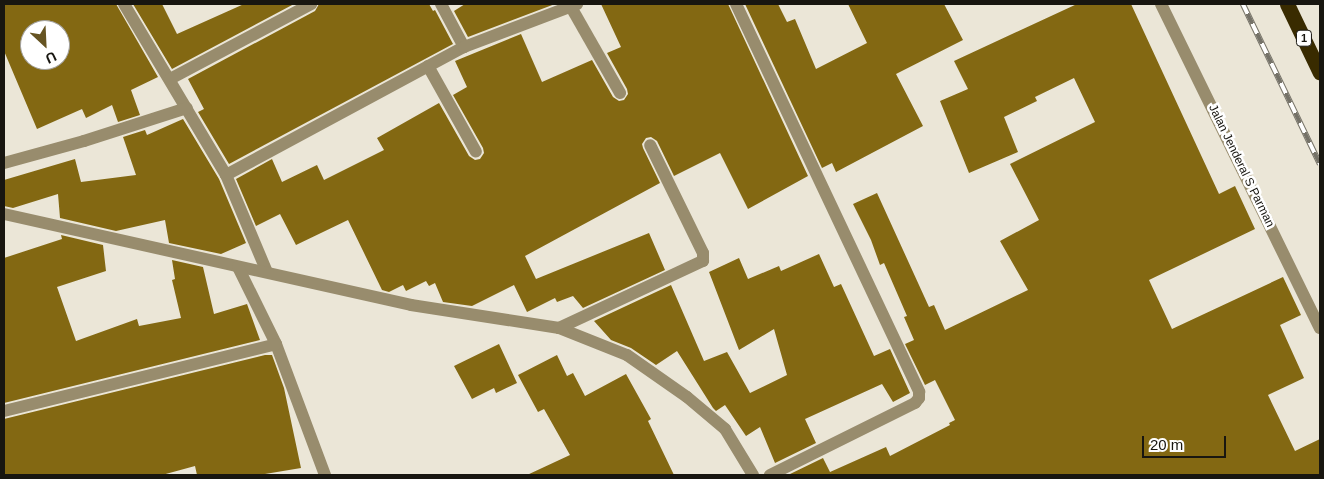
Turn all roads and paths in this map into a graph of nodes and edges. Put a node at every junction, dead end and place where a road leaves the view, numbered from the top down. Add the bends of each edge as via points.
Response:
1 (124, 4) edge
2 (311, 4) edge
3 (441, 4) edge
4 (736, 4) edge
5 (1161, 4) edge
6 (1287, 4) edge
7 (574, 5) edge
8 (464, 47) junction
9 (428, 66) junction
10 (1320, 73) edge
11 (170, 79) junction
12 (620, 93) dead end
13 (187, 108) junction
14 (650, 145) dead end
15 (476, 152) dead end
16 (4, 163) edge
17 (226, 175) junction
18 (4, 214) edge
19 (238, 267) junction
20 (267, 272) junction
21 (559, 328) junction
22 (1320, 328) edge
23 (276, 344) junction
24 (4, 411) edge
25 (325, 475) edge
26 (753, 475) edge
27 (770, 475) edge

1 - 11 street
2 - 11 street
3 - 8 street
4 - 27 street via 919,392 915,402
5 - 22 street, Jalan Jenderal S Parman
6 - 10 highway, 1
7 - 8 street
7 - 12 street
8 - 9 street
9 - 15 street
9 - 17 street
11 - 13 street
13 - 16 street
13 - 17 street
14 - 21 street via 704,253 703,261
17 - 20 street
18 - 19 street
19 - 20 street
19 - 23 street
20 - 21 street via 411,305
21 - 26 street via 627,356 687,397 725,429
23 - 24 street
23 - 25 street

